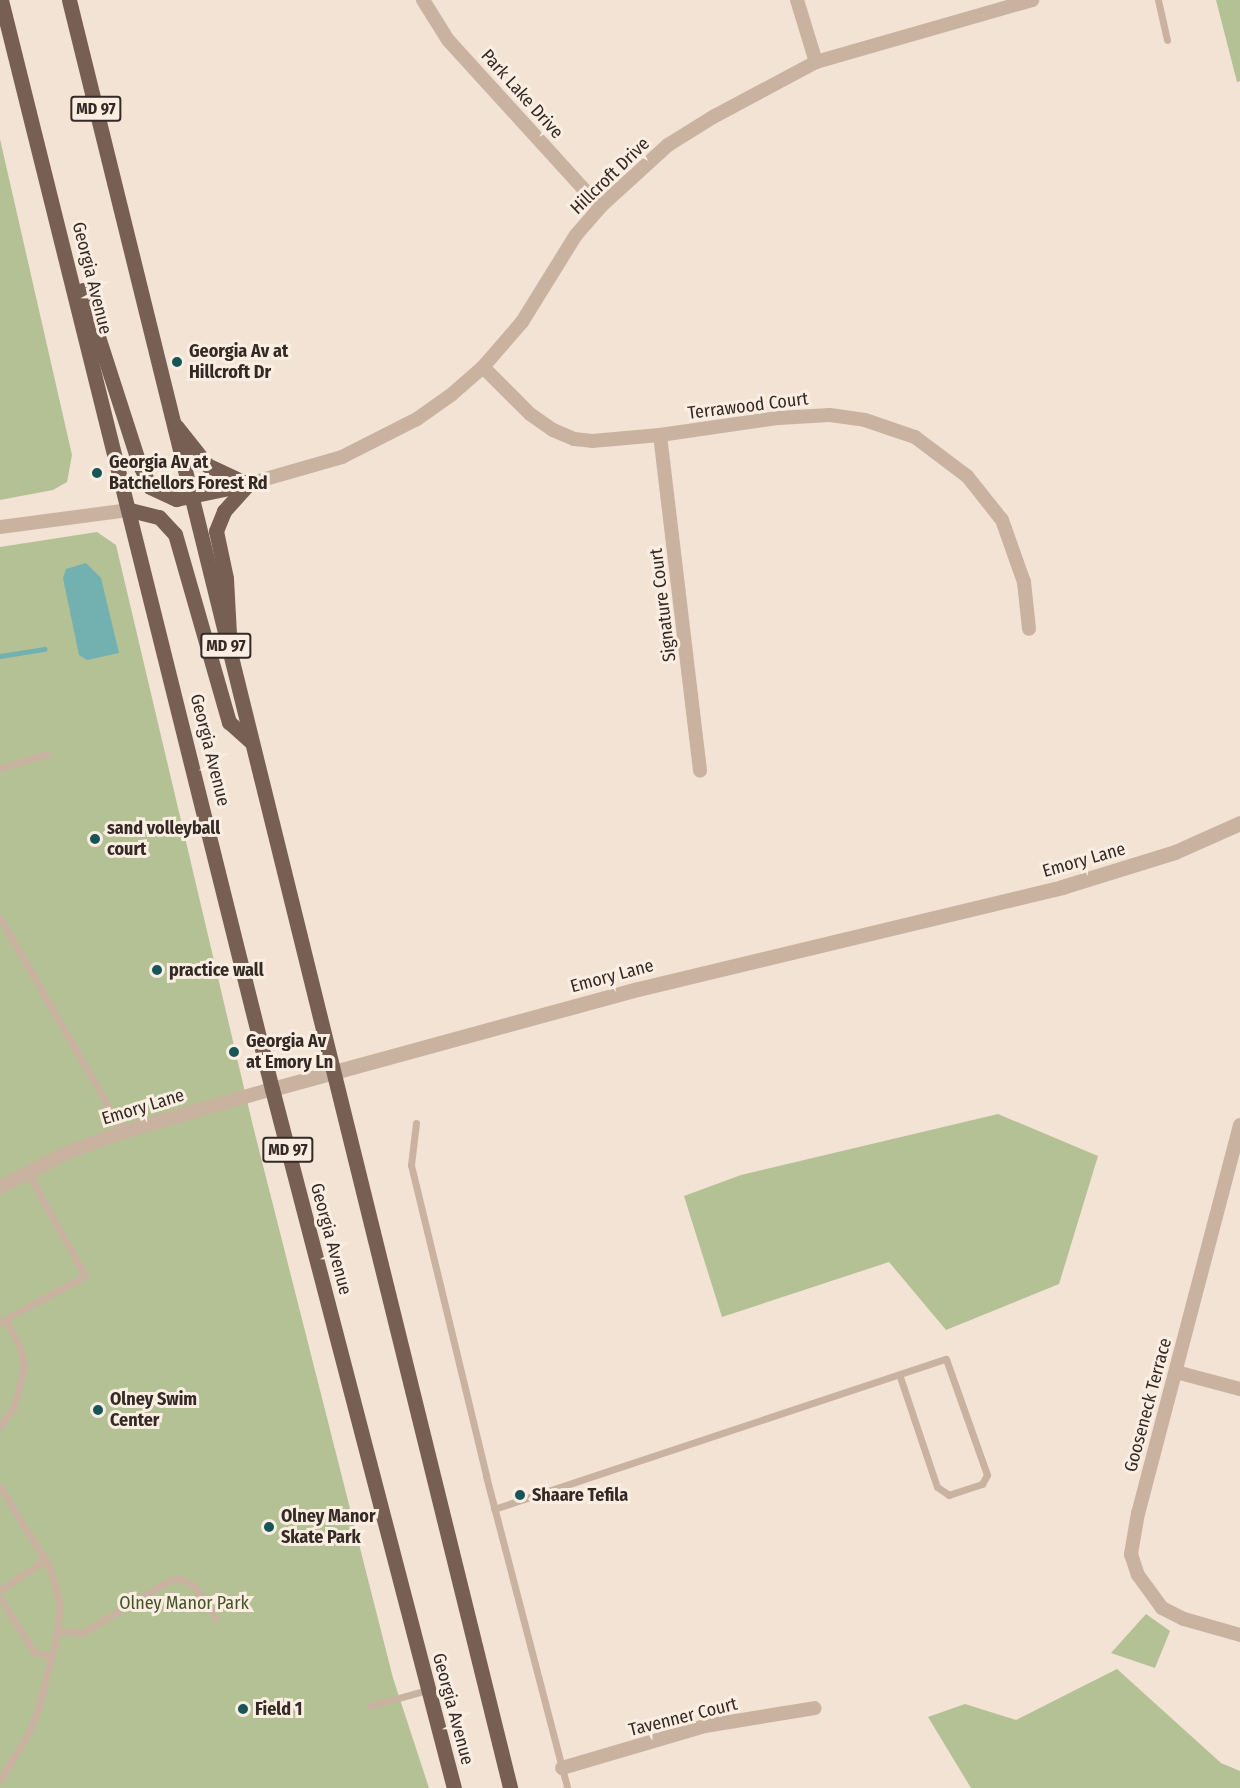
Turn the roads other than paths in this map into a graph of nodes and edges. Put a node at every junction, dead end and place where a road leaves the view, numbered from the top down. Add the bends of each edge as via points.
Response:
1 (1, 0) edge
2 (69, 0) edge
3 (423, 0) edge
4 (796, 0) edge
5 (1032, 0) edge
6 (1158, 0) edge
7 (1167, 40) dead end
8 (816, 62) junction
9 (600, 207) junction
10 (59, 226) junction
11 (483, 367) junction
12 (170, 417) junction
13 (660, 435) junction
14 (248, 484) junction
15 (190, 498) junction
16 (130, 510) junction
17 (0, 527) edge
18 (1029, 629) dead end
19 (228, 652) junction
20 (250, 741) junction
21 (47, 754) dead end
22 (0, 768) edge
23 (700, 771) dead end
24 (1240, 823) edge
25 (0, 918) edge
26 (332, 1073) junction
27 (272, 1089) junction
28 (416, 1123) dead end
29 (1240, 1125) edge
30 (123, 1132) junction
31 (27, 1171) junction
32 (0, 1187) edge
33 (3, 1321) edge
34 (1176, 1372) junction
35 (899, 1374) junction
36 (1240, 1389) edge
37 (0, 1426) edge
38 (0, 1487) edge
39 (494, 1509) junction
40 (45, 1560) junction
41 (0, 1590) edge
42 (0, 1598) edge
43 (215, 1618) dead end
44 (58, 1631) junction
45 (1240, 1635) edge
46 (52, 1657) junction
47 (427, 1690) junction
48 (370, 1706) dead end
49 (815, 1708) dead end
50 (562, 1768) junction
51 (0, 1780) edge
52 (453, 1788) edge
53 (510, 1788) edge
54 (567, 1788) edge

1 - 10 main road, Georgia Avenue / MD 97
2 - 12 main road, Georgia Avenue / MD 97
3 - 9 street, Park Lake Drive via 448,40
4 - 8 street
5 - 8 street, Hillcroft Drive
6 - 7 lane
8 - 9 street, Hillcroft Drive via 757,91 668,145
9 - 11 street, Hillcroft Drive via 576,235 522,322
10 - 15 main road via 99,330 144,478 158,493 176,499
10 - 16 main road, Georgia Avenue / MD 97
11 - 13 street, Terrawood Court via 530,414 553,430 592,441
11 - 14 street, Hillcroft Drive via 417,419 379,441 290,475
12 - 14 main road via 207,465
12 - 15 main road, Georgia Avenue / MD 97
13 - 18 street, Terrawood Court via 778,418 830,415 865,420 915,437 967,476 1002,520 1024,582
13 - 23 street, Signature Court
14 - 15 main road
14 - 19 main road via 224,511 216,531 226,578
15 - 19 main road, Georgia Avenue / MD 97
16 - 17 street
16 - 20 main road via 159,517 175,534 229,722
16 - 27 main road, Georgia Avenue / MD 97
19 - 20 main road, Georgia Avenue / MD 97
20 - 26 main road, Georgia Avenue / MD 97
21 - 22 lane
24 - 26 street, Emory Lane via 1175,852 1062,887 638,989
25 - 30 lane
26 - 27 street, Emory Lane
26 - 53 main road, Georgia Avenue / MD 97
27 - 30 street, Emory Lane
27 - 47 main road, Georgia Avenue / MD 97
28 - 39 lane via 411,1165
29 - 34 street, Gooseneck Terrace
30 - 31 street, Emory Lane
31 - 32 street, Emory Lane
31 - 33 lane via 85,1276
33 - 37 lane via 20,1347 24,1366 14,1407
34 - 36 street
34 - 45 street, Gooseneck Terrace via 1138,1513 1131,1554 1138,1575 1162,1608 1184,1619
35 - 35 lane via 946,1359 987,1476 982,1484 949,1495 937,1487
35 - 39 lane
38 - 40 lane
39 - 50 lane
40 - 41 lane
40 - 44 lane via 60,1604
42 - 46 lane via 34,1652
43 - 44 lane via 193,1585 182,1579 170,1580 82,1633
44 - 46 lane
46 - 51 lane via 28,1733
47 - 48 lane
47 - 52 main road, Georgia Avenue / MD 97
49 - 50 street, Tavenner Court via 705,1726
50 - 54 lane

